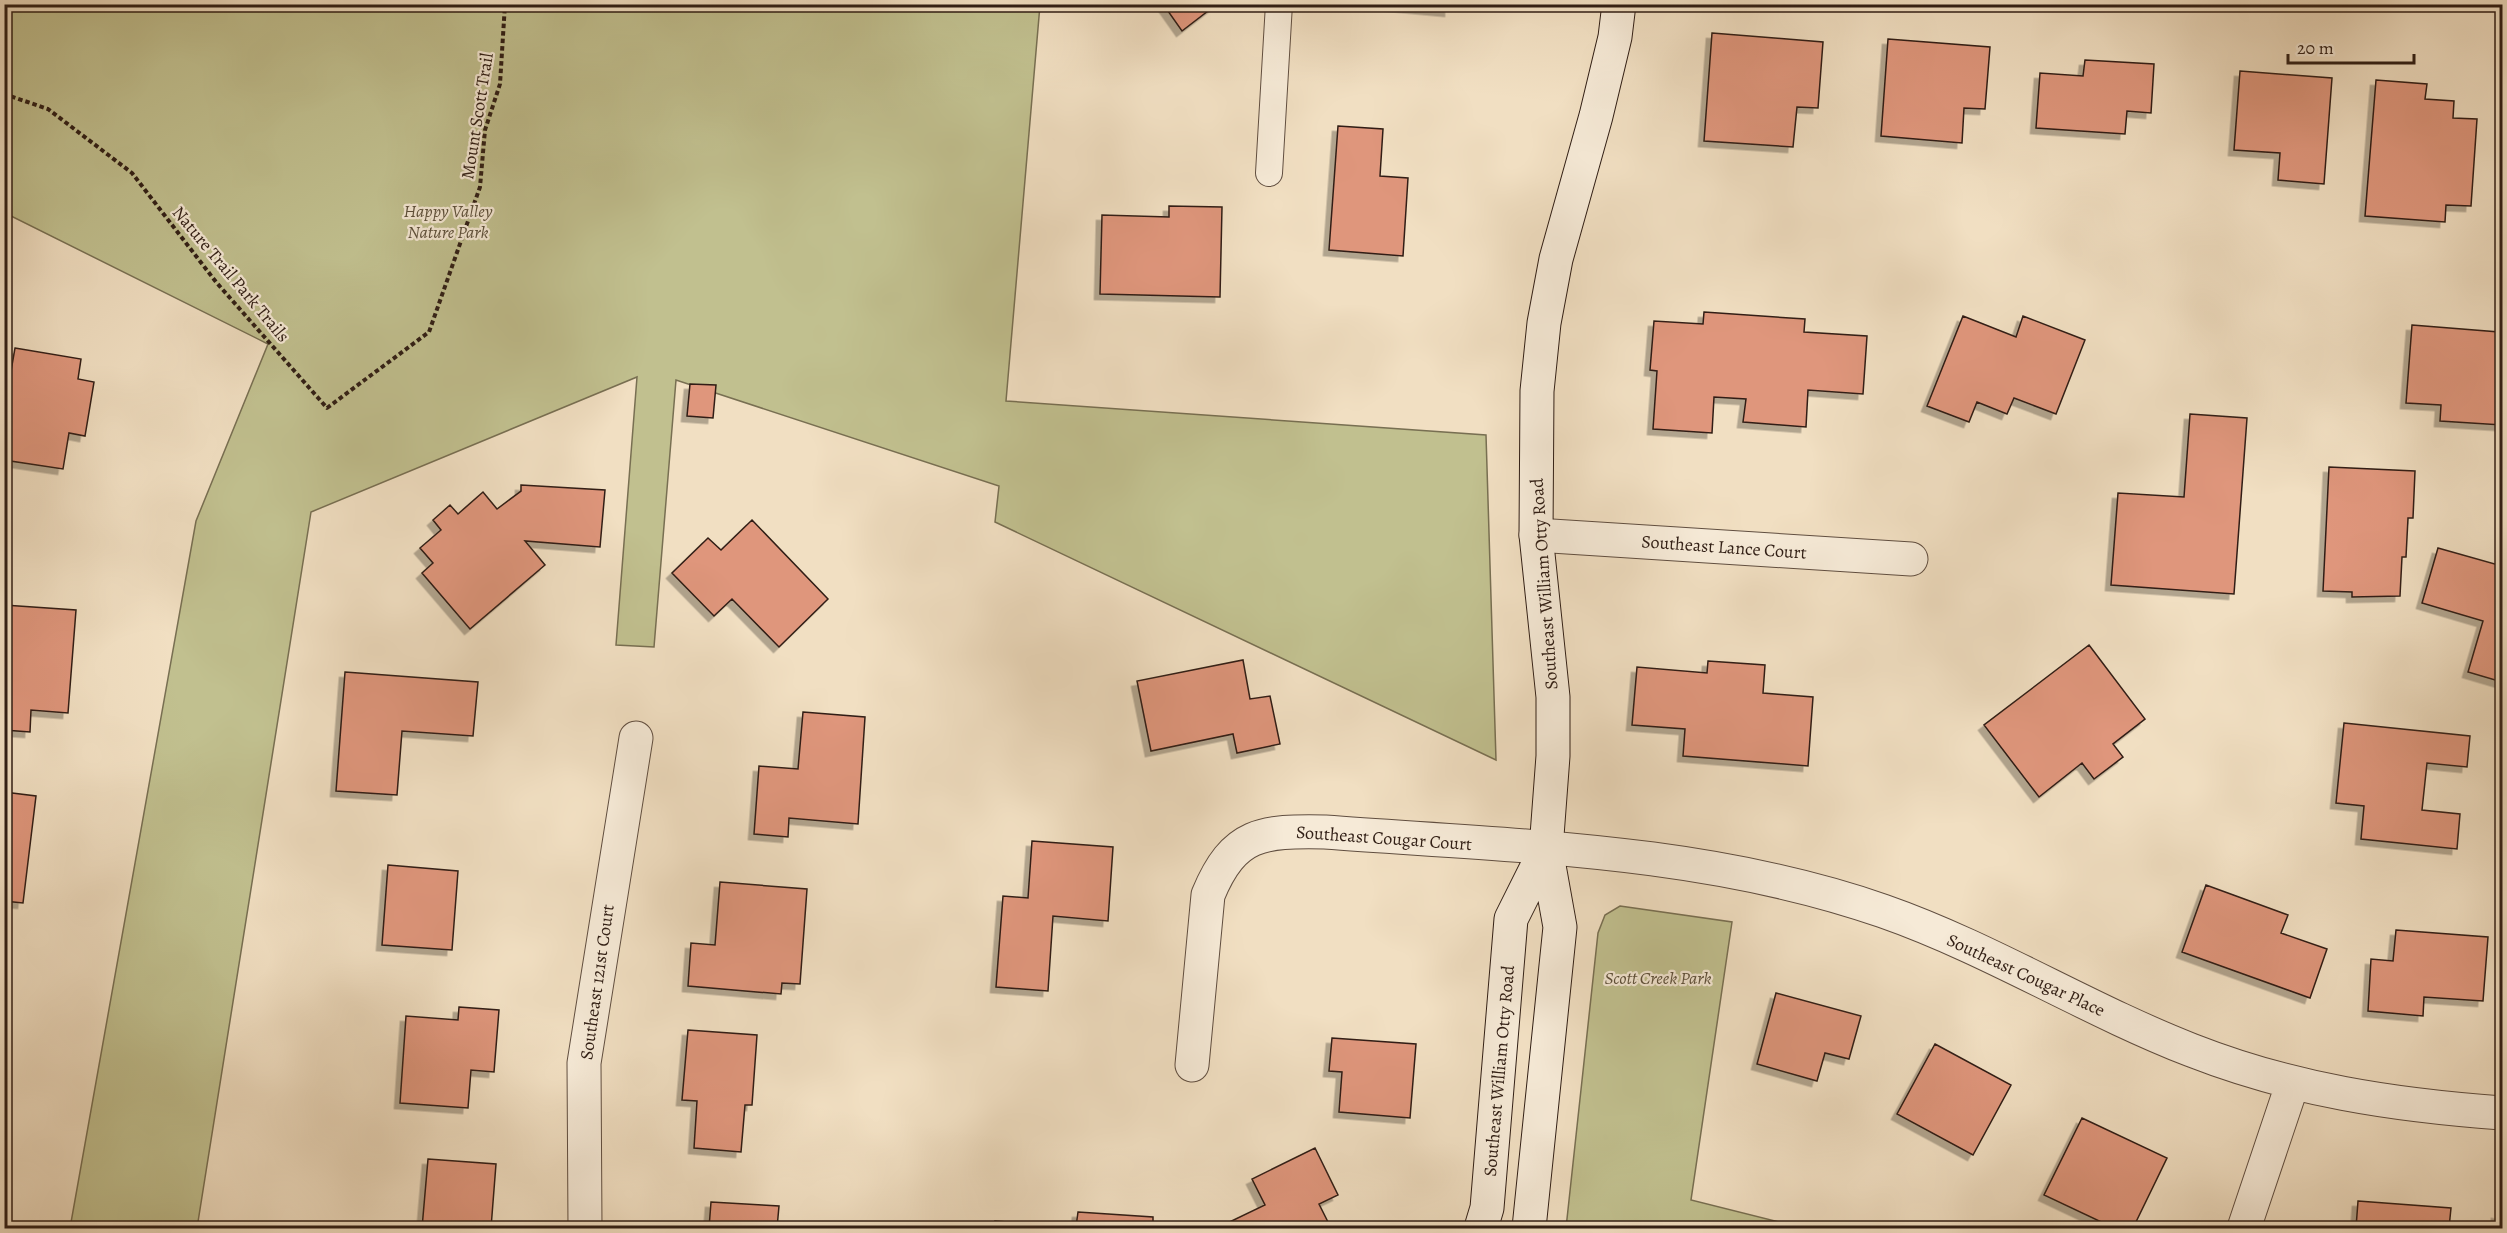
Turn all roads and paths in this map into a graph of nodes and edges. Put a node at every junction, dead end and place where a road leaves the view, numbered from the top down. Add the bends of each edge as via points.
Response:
1 (505, 4) edge
2 (1279, 4) edge
3 (1619, 4) edge
4 (4, 94) edge
5 (1269, 173) dead end
6 (429, 332) joint
7 (1536, 535) junction
8 (1911, 559) dead end
9 (636, 738) dead end
10 (1546, 849) junction
11 (1192, 1065) dead end
12 (2292, 1085) junction
13 (2502, 1113) edge
14 (585, 1228) edge
15 (1481, 1228) edge
16 (1529, 1228) edge
17 (2244, 1228) edge

1 - 6 path, Mount Scott Trail via 500,84 485,130 480,187
2 - 5 lane
3 - 7 street, Southeast William Otty Road via 1615,37 1556,259 1544,323 1536,402
4 - 6 path, Nature Trail Park Trails via 48,109 132,173 216,282 327,408
7 - 8 street, Southeast Lance Court
7 - 10 street, Southeast William Otty Road via 1553,698
9 - 14 street, Southeast 121st Court via 584,1063
10 - 11 street, Southeast Cougar Court via 1325,832 1284,831 1254,837 1227,856 1208,895
10 - 12 street, Southeast Cougar Place via 1703,866 1792,884 1883,911 1959,942 2191,1050
10 - 15 street, Southeast William Otty Road via 1511,919 1487,1208
10 - 16 street, Southeast William Otty Road via 1560,927
12 - 13 street, Southeast Cougar Place via 2424,1107
12 - 17 street

